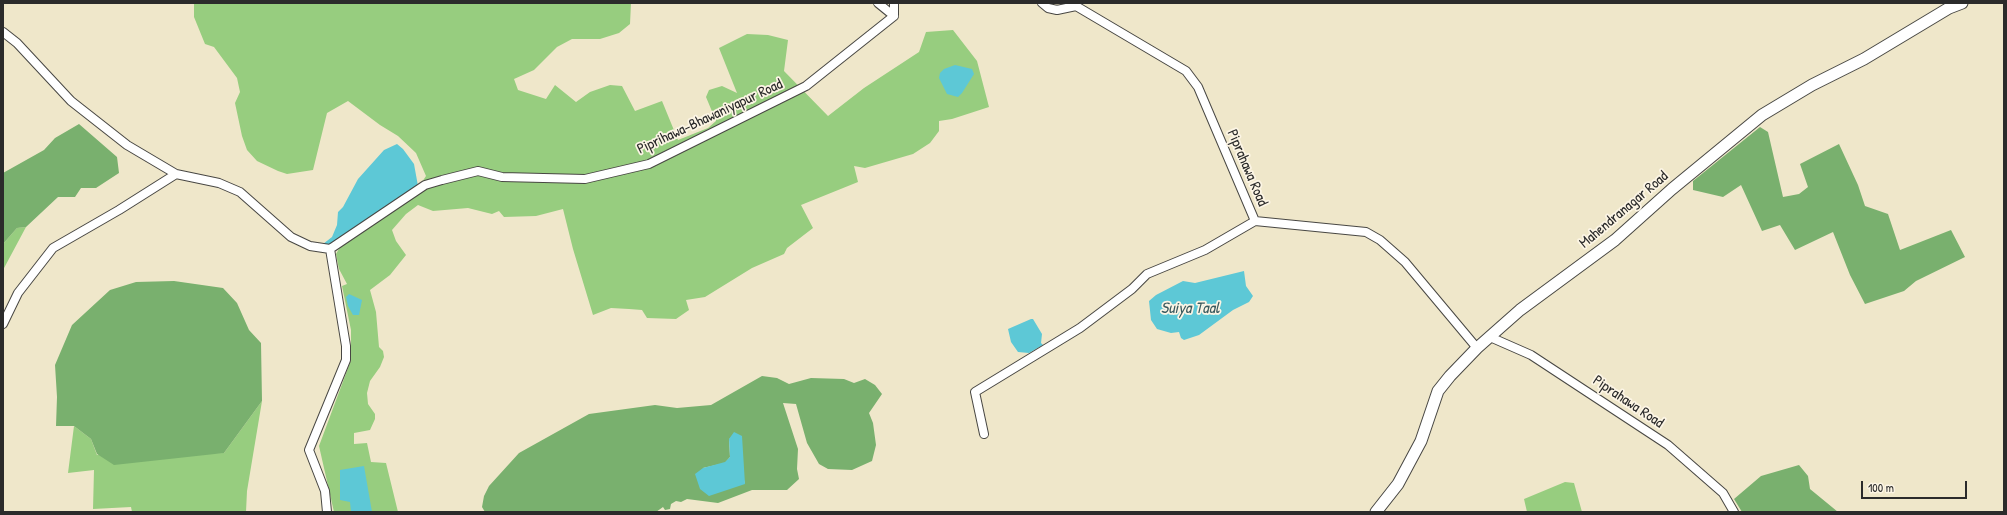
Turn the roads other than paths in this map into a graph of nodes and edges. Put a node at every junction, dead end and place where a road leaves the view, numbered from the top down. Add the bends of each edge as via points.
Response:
1 (878, 3) edge
2 (894, 3) edge
3 (1042, 3) edge
4 (1962, 3) edge
5 (894, 16) junction
6 (3, 32) edge
7 (176, 174) junction
8 (1255, 221) junction
9 (330, 250) junction
10 (3, 324) edge
11 (1490, 337) junction
12 (1477, 348) junction
13 (984, 434) dead end
14 (327, 512) edge
15 (1376, 512) edge
16 (1734, 512) edge

1 - 5 street
2 - 5 street
3 - 8 street, Piprahawa Road via 1057,10 1076,6 1186,71 1198,87
4 - 11 street, Mahendranagar Road via 1762,115 1615,240 1520,310
5 - 9 street, Piprihawa-Bhawaniyapur Road via 806,86 650,164 585,179 502,177 478,171 442,180 425,185
6 - 7 street via 17,43 71,101 127,145
7 - 9 street via 219,183 240,192 291,237 310,246
7 - 10 street via 53,248 18,293
8 - 12 street, Piprahawa Road via 1366,232 1373,236 1405,262
8 - 13 street via 1205,250 1147,274 1132,289 1080,328 975,392
9 - 14 street via 346,346 346,360 310,450 325,491
11 - 12 street, Mahendranagar Road
11 - 16 street, Piprahawa Road via 1531,355 1668,446 1723,493
12 - 15 street, Mahendranagar Road via 1438,391 1421,441 1398,484

